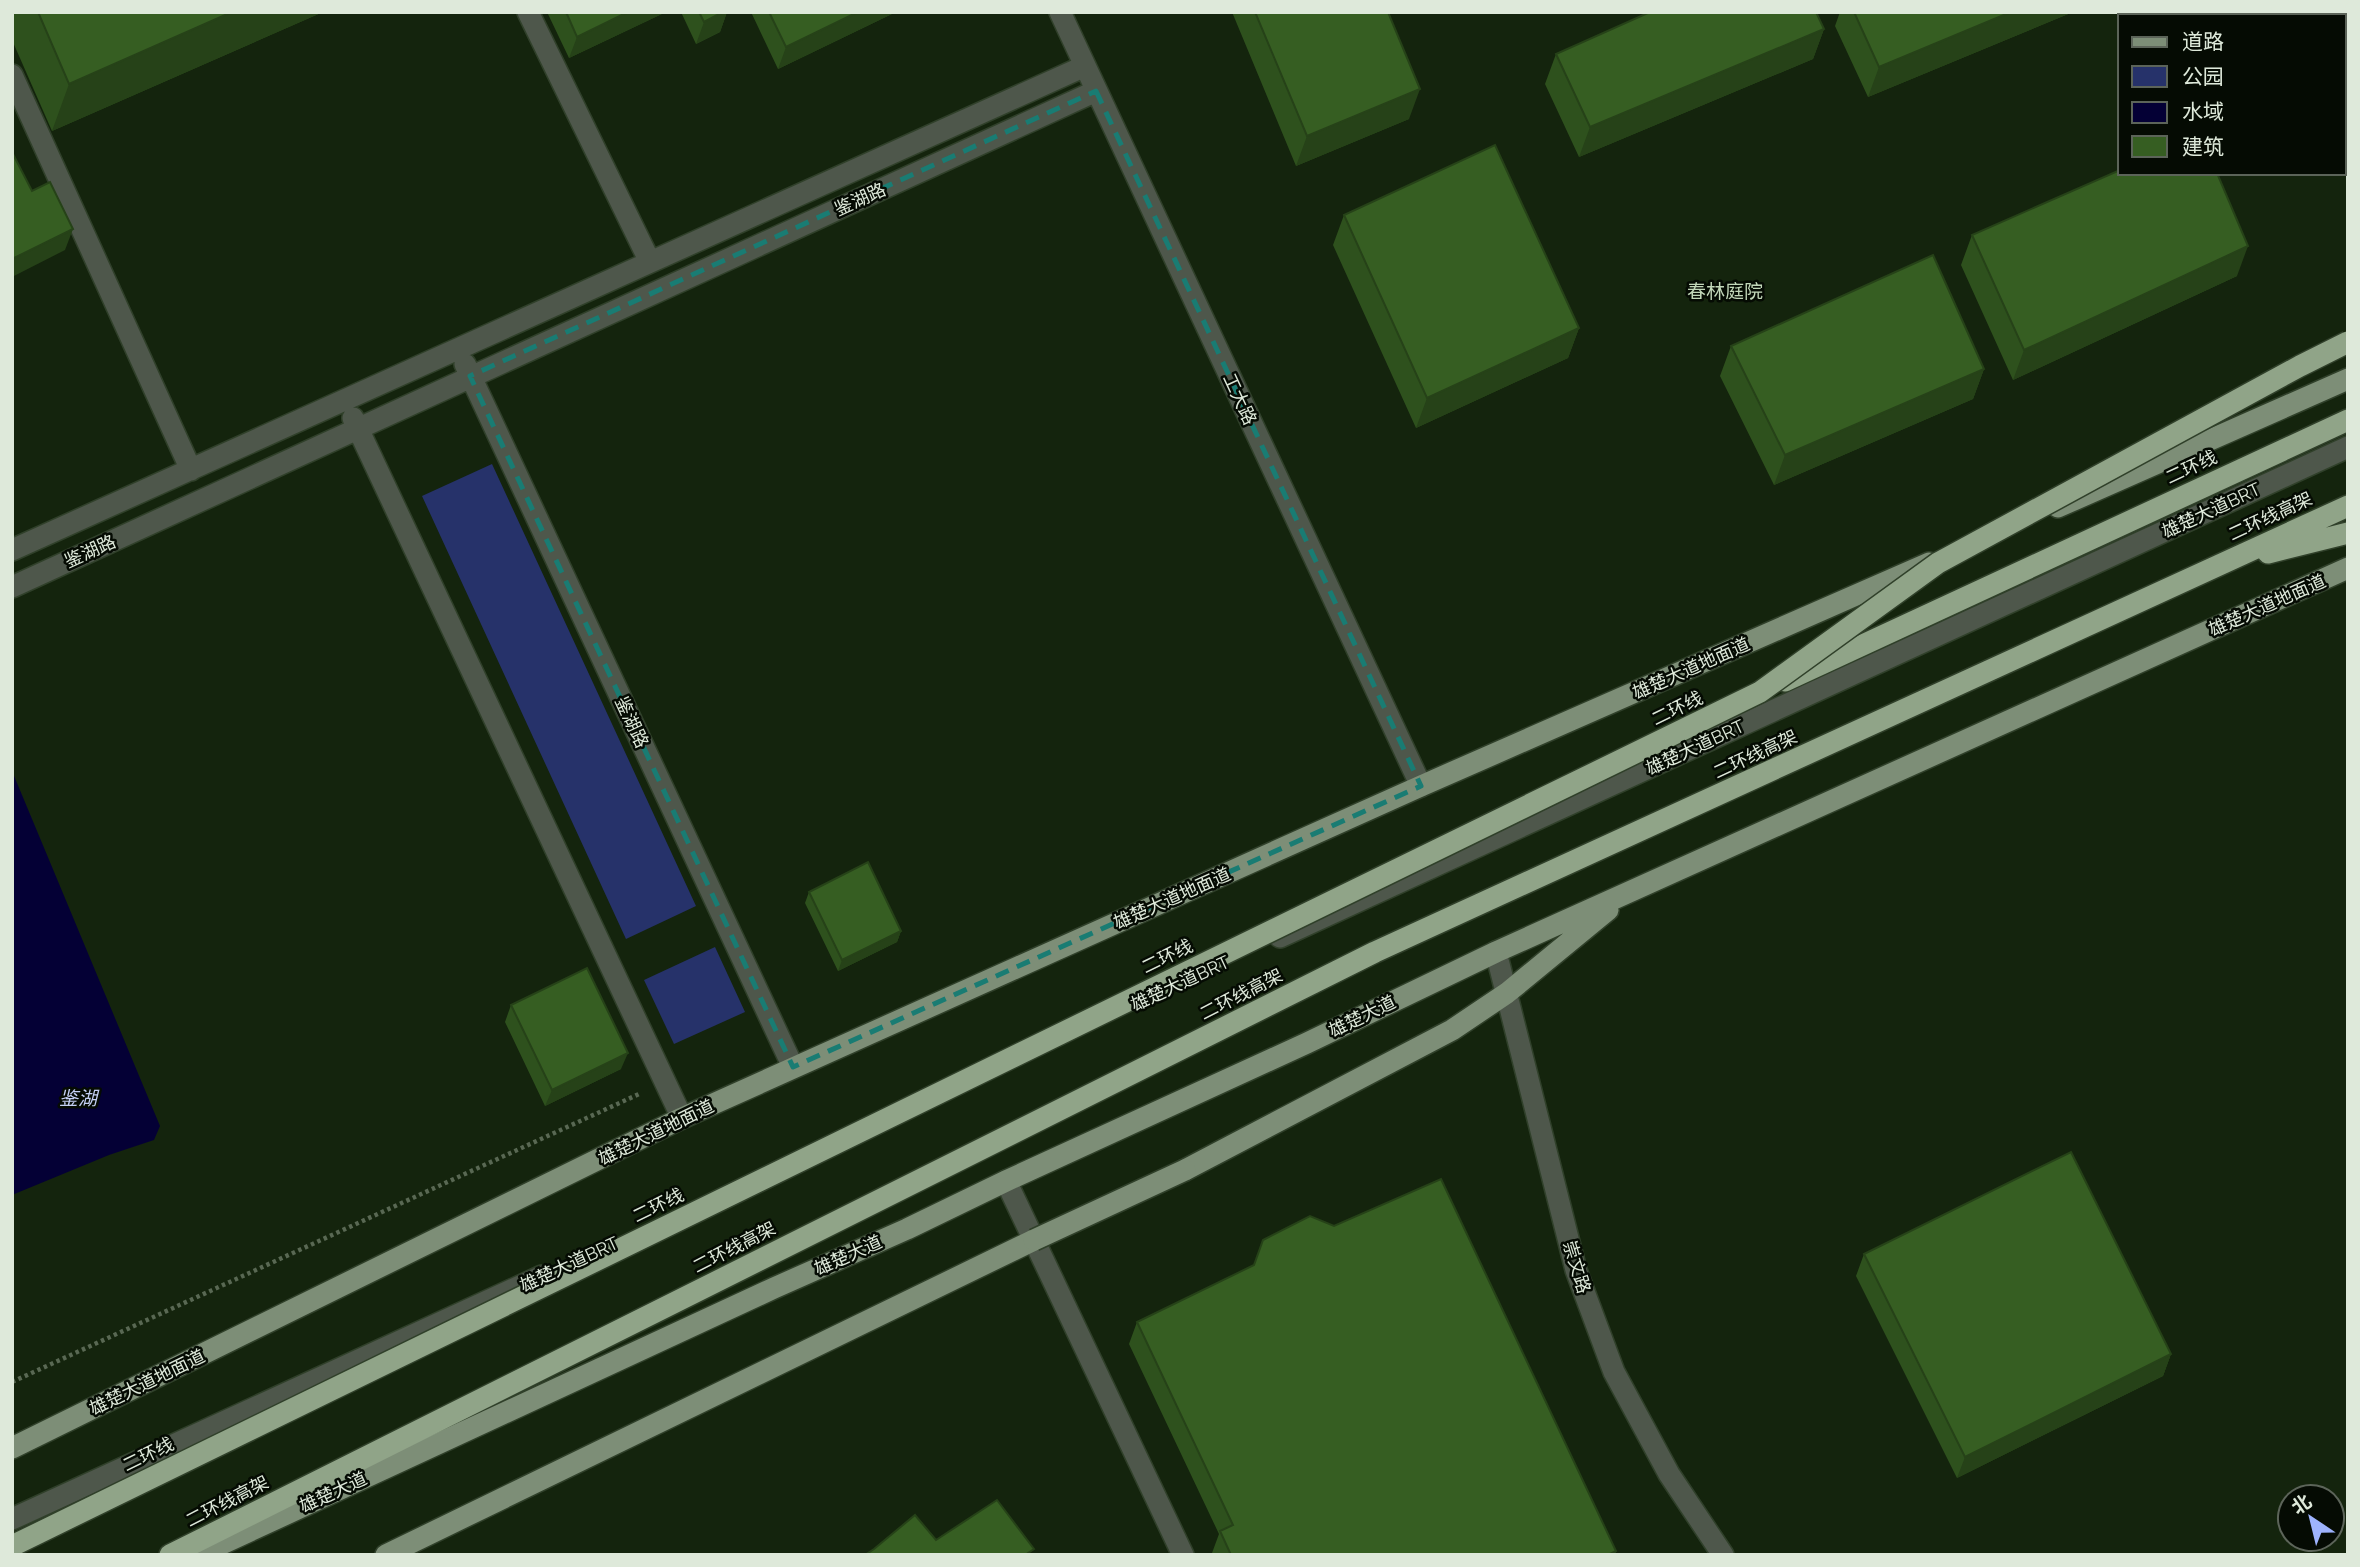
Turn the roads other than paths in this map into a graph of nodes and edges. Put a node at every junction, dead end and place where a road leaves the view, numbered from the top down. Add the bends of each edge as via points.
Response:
1 (528, 12) edge
2 (1060, 12) edge
3 (1085, 66) junction
4 (12, 75) edge
5 (1096, 91) junction
6 (650, 262) junction
7 (2348, 342) edge
8 (458, 349) junction
9 (470, 376) junction
10 (2348, 379) edge
11 (345, 400) junction
12 (2348, 419) edge
13 (358, 429) junction
14 (2348, 447) edge
15 (191, 470) junction
16 (2348, 506) edge
17 (2348, 533) edge
18 (12, 550) edge
19 (2215, 567) junction
20 (2348, 568) edge
21 (12, 587) edge
22 (1760, 692) junction
23 (1421, 786) junction
24 (1630, 892) junction
25 (1496, 952) junction
26 (1507, 993) junction
27 (793, 1068) junction
28 (682, 1118) junction
29 (1006, 1181) junction
30 (12, 1448) edge
31 (12, 1519) edge
32 (12, 1546) edge
33 (170, 1555) edge
34 (198, 1555) edge
35 (386, 1555) edge
36 (1183, 1555) edge
37 (1723, 1555) edge

1 - 6 street
2 - 3 street, 工大路
3 - 5 street, 工大路
3 - 6 street, 鉴湖路
4 - 15 street
5 - 9 street, 鉴湖路
5 - 23 street, 工大路
6 - 8 street, 鉴湖路
7 - 22 highway, bridge via 1938,564
8 - 9 street, 鉴湖路
8 - 11 street, 鉴湖路
9 - 13 street, 鉴湖路
9 - 27 street, 鉴湖路
10 - 23 main road, 雄楚大道地面道
11 - 13 street
11 - 15 street, 鉴湖路
12 - 22 highway, 二环线, bridge
13 - 21 street, 鉴湖路
13 - 28 street
14 - 31 street, 雄楚大道BRT
15 - 18 street, 鉴湖路
16 - 19 highway, 二环线高架
17 - 19 highway
19 - 33 highway, 二环线高架 via 1375,952
20 - 24 main road, 雄楚大道地面道
22 - 32 highway, 二环线, bridge
23 - 27 main road, 雄楚大道地面道
24 - 25 main road, 雄楚大道地面道
24 - 26 main road
25 - 26 street, 崇文路
25 - 29 main road, 雄楚大道
26 - 35 main road, bridge via 1452,1030 1185,1170
26 - 37 street, 崇文路 via 1576,1270 1614,1373 1669,1474
27 - 28 main road, 雄楚大道地面道
28 - 30 main road, 雄楚大道地面道
29 - 34 main road, 雄楚大道
29 - 36 street

